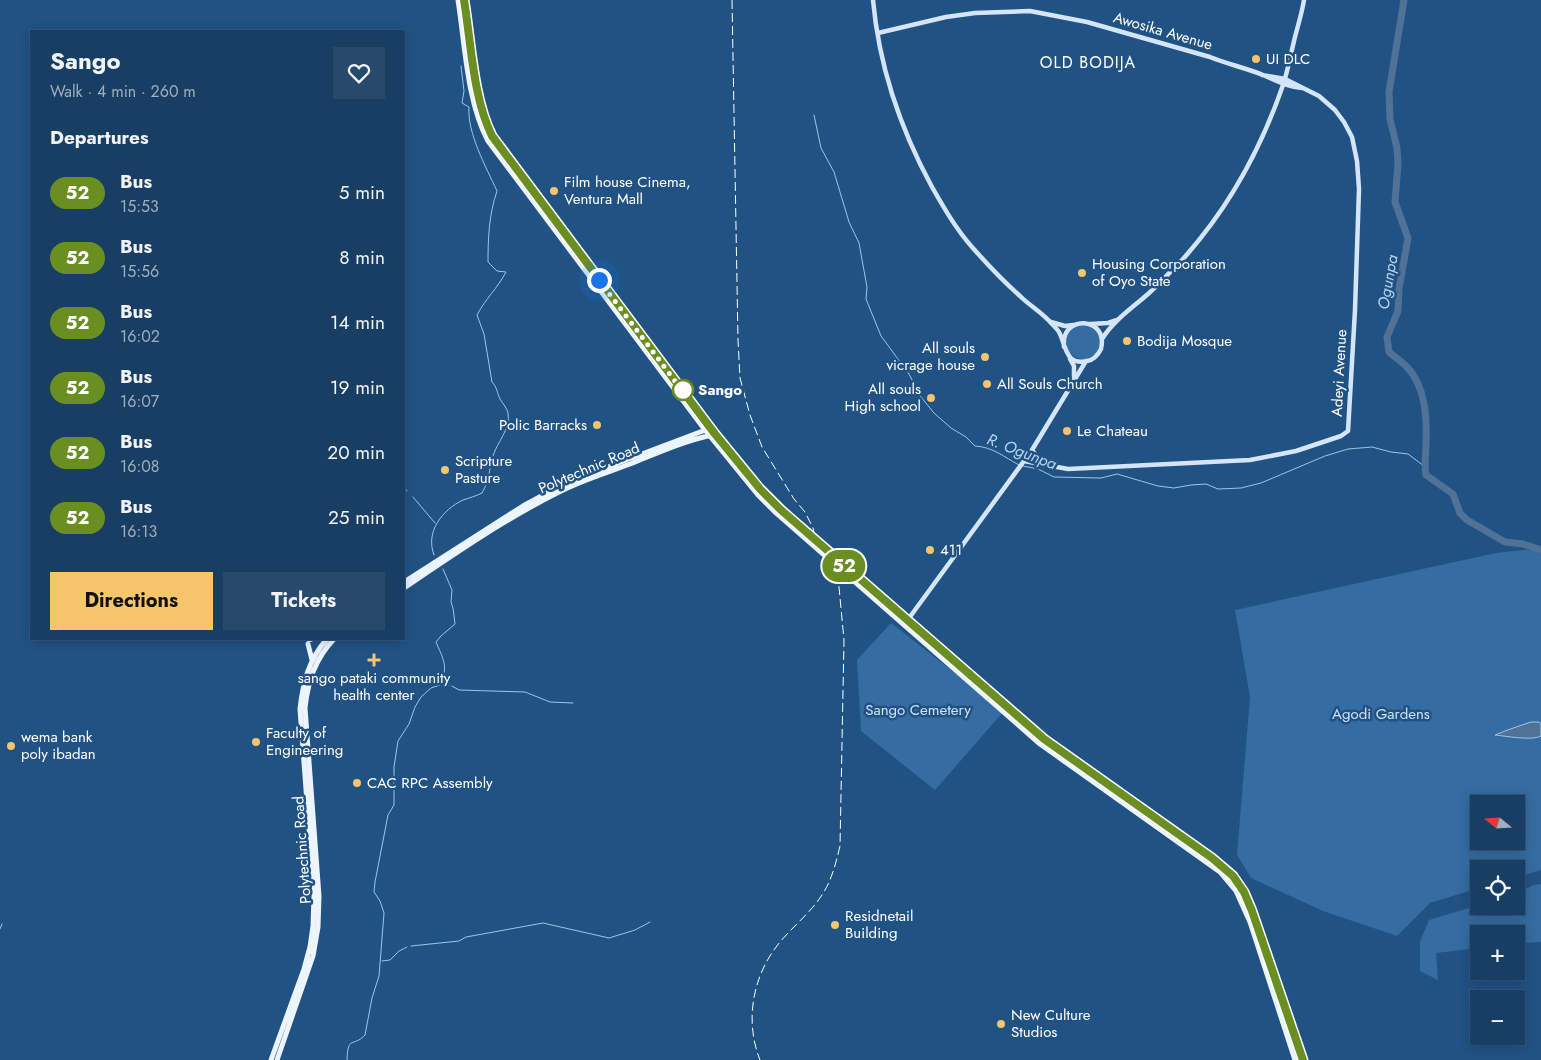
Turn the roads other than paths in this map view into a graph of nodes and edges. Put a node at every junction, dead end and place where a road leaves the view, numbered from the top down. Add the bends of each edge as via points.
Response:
1 (458, 0) edge
2 (464, 0) edge
3 (874, 0) edge
4 (1304, 0) edge
5 (878, 33) junction
6 (1262, 75) junction
7 (1285, 79) junction
8 (1283, 85) junction
9 (1303, 89) junction
10 (610, 299) junction
11 (1118, 320) junction
12 (1050, 322) junction
13 (1090, 324) junction
14 (1073, 325) junction
15 (1102, 339) junction
16 (1064, 347) junction
17 (1066, 353) junction
18 (1086, 361) junction
19 (1074, 381) junction
20 (697, 419) junction
21 (708, 429) junction
22 (694, 434) junction
23 (713, 435) junction
24 (659, 450) junction
25 (1032, 450) junction
26 (1024, 461) junction
27 (1043, 464) junction
28 (424, 572) junction
29 (405, 582) edge
30 (405, 587) edge
31 (905, 622) junction
32 (309, 641) edge
33 (325, 644) edge
34 (312, 661) junction
35 (308, 783) junction
36 (1140, 811) junction
37 (271, 1060) edge
38 (277, 1060) edge
39 (1296, 1060) edge
40 (1303, 1060) edge

1 - 10 main road via 474,108 481,127 496,154
2 - 10 main road via 478,94 486,125
3 - 5 main road
4 - 7 main road
5 - 6 main road, Awosika Avenue via 946,17 1030,11 1087,22
5 - 12 main road via 886,75 907,138 948,215 991,268
6 - 7 main road, Awosika Avenue
6 - 8 main road, Awosika Avenue
7 - 8 main road
7 - 9 main road, Adeyi Avenue
8 - 9 main road, Adeyi Avenue
8 - 11 main road via 1264,137 1218,215 1165,278
9 - 27 main road, Adeyi Avenue via 1319,96 1340,116 1352,137 1357,161 1355,310 1348,431 1296,451 1250,460 1068,470
10 - 20 main road
10 - 21 main road
11 - 13 main road
11 - 15 main road
12 - 14 main road
12 - 16 main road via 1059,332
13 - 14 main road
13 - 15 main road
14 - 16 main road via 1064,336
15 - 18 main road via 1099,354
16 - 17 main road
17 - 18 main road via 1073,359
17 - 19 main road via 1074,366
18 - 19 main road
19 - 25 main road
20 - 21 main road
20 - 22 main road
21 - 22 main road, Polytechnic Road
21 - 23 main road
22 - 24 main road, Polytechnic Road
23 - 24 main road, Polytechnic Road
23 - 31 main road via 771,500
24 - 28 main road, Polytechnic Road via 560,491
25 - 26 main road
25 - 27 main road
26 - 27 main road, Adeyi Avenue
26 - 31 main road
28 - 29 main road, Polytechnic Road
28 - 30 main road, Polytechnic Road
31 - 36 main road via 1040,744
32 - 34 main road
33 - 34 main road, Polytechnic Road
33 - 35 main road, Polytechnic Road via 310,678 305,708
34 - 35 main road, Polytechnic Road via 303,684 300,709
35 - 37 main road, Polytechnic Road via 314,896 312,937 304,969
35 - 38 main road, Polytechnic Road via 319,896 318,926 313,956
36 - 39 main road via 1220,872 1236,891 1250,922
36 - 40 main road via 1212,858 1239,884 1256,920

